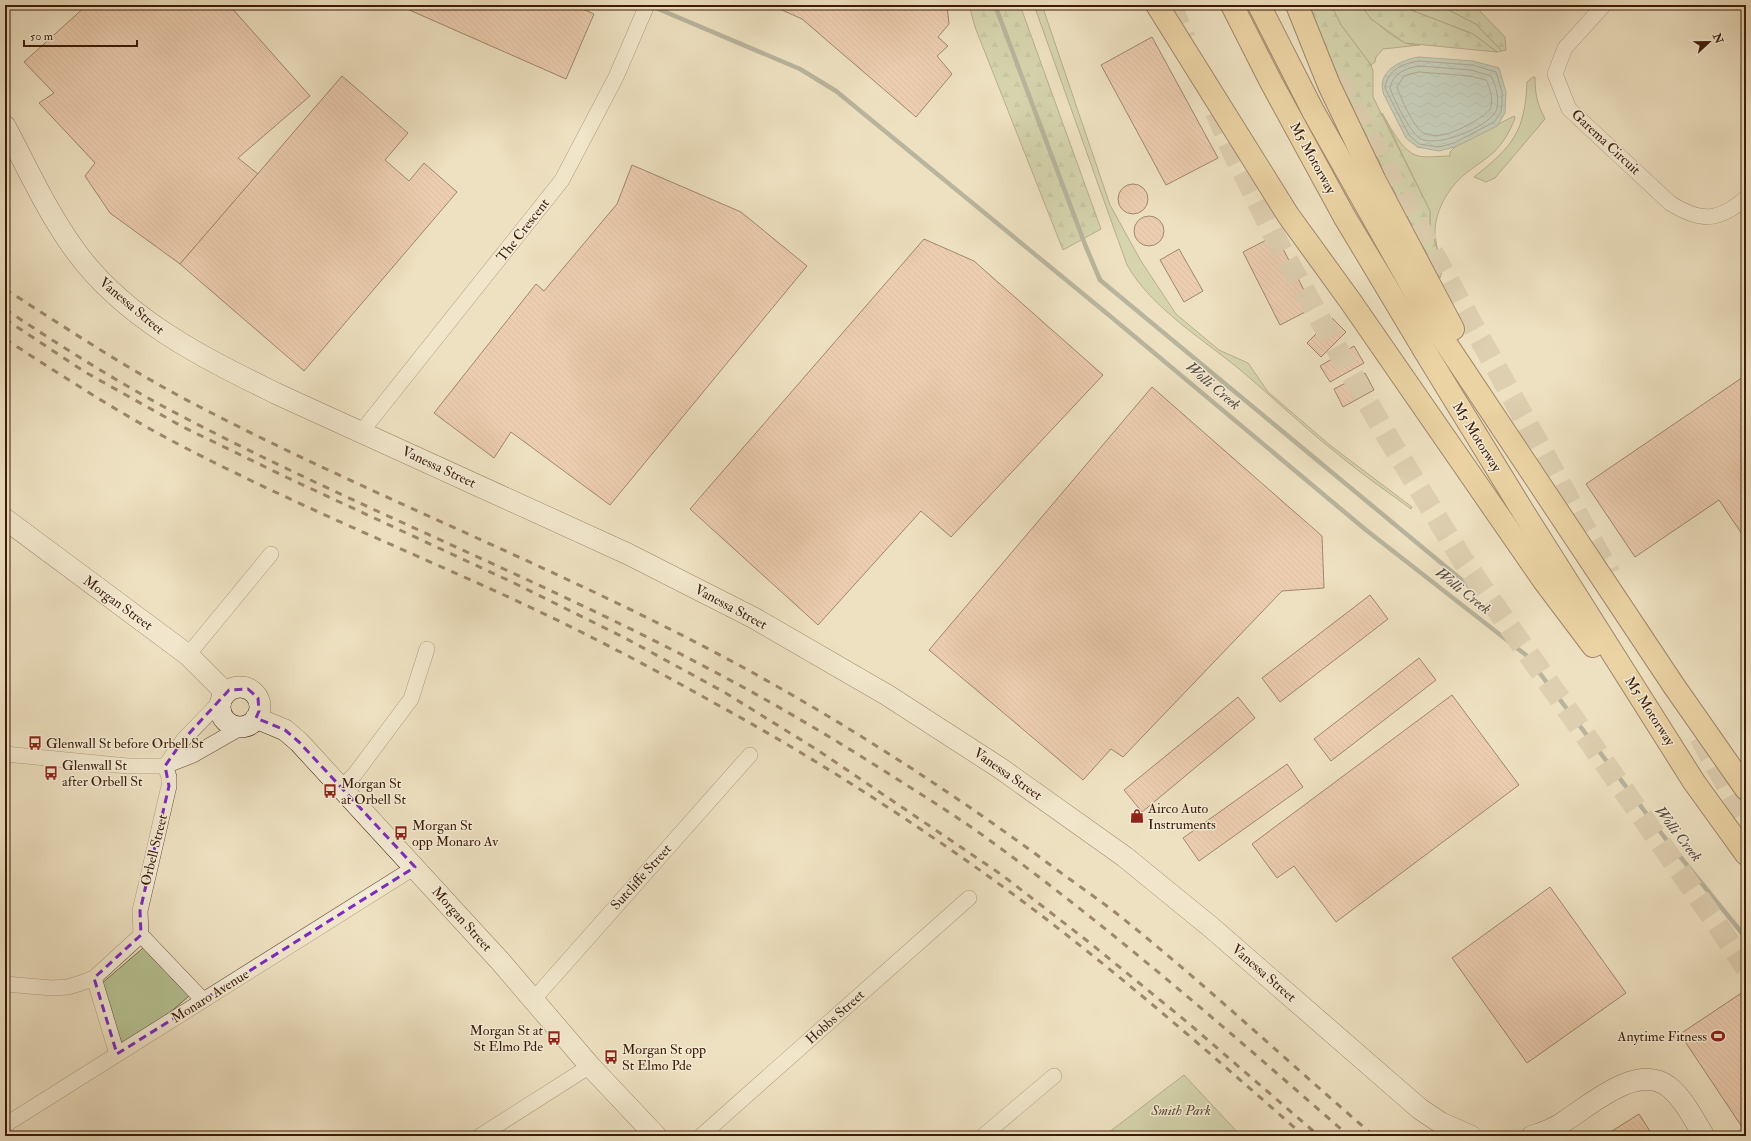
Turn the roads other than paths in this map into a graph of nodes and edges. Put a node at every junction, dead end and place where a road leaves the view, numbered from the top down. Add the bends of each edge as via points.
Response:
1 (647, 5) edge
2 (1157, 5) edge
3 (1232, 5) edge
4 (1259, 5) edge
5 (1297, 5) edge
6 (1604, 5) edge
7 (5, 126) edge
8 (1746, 198) edge
9 (362, 432) junction
10 (5, 519) edge
11 (271, 554) dead end
12 (1594, 563) junction
13 (427, 649) dead end
14 (188, 655) junction
15 (224, 697) junction
16 (249, 722) junction
17 (5, 754) edge
18 (750, 755) dead end
19 (165, 766) junction
20 (1694, 782) junction
21 (341, 788) junction
22 (1746, 789) edge
23 (1746, 854) edge
24 (415, 867) junction
25 (969, 898) dead end
26 (141, 935) junction
27 (94, 978) junction
28 (5, 984) edge
29 (203, 1000) junction
30 (532, 1000) junction
31 (117, 1054) junction
32 (590, 1066) junction
33 (1054, 1076) dead end
34 (5, 1125) edge
35 (1462, 1133) edge
36 (480, 1136) edge
37 (656, 1136) edge
38 (701, 1136) edge
39 (982, 1136) edge
40 (1532, 1136) edge
41 (1704, 1136) edge

1 - 9 street, The Crescent via 616,77 562,180
2 - 20 highway via 1288,215 1544,581
3 - 20 highway, M5 Motorway via 1341,209 1426,353
4 - 12 highway, M5 Motorway via 1313,111 1433,324
5 - 12 highway via 1329,85 1449,322
6 - 8 street, Garema Circuit via 1565,48 1555,74 1569,109 1670,203 1683,211 1707,218 1725,212
7 - 9 main road, Vanessa Street via 52,215 77,254 108,288 133,310 156,328 224,368
9 - 35 main road, Vanessa Street via 628,554 747,615 859,678 956,738 1125,857 1212,928 1410,1101 1435,1120
10 - 14 main road, Morgan Street
11 - 14 street
12 - 22 highway, M5 Motorway via 1674,686
13 - 21 street via 412,699 355,774
14 - 15 main road, Morgan Street
15 - 16 main road via 222,714 230,724
15 - 16 main road via 235,688 242,687 254,692 260,704 259,711
15 - 19 street via 184,739
16 - 19 street via 193,755
16 - 21 main road, Morgan Street via 285,730
17 - 19 street via 128,766
18 - 30 street, Sutcliffe Street
19 - 26 street, Orbell Street via 169,786 140,911
20 - 23 highway, M5 Motorway
21 - 24 main road, Morgan Street
24 - 29 street, Monaro Avenue
24 - 30 main road, Morgan Street
25 - 38 street, Hobbs Street
26 - 27 street
26 - 29 street
27 - 28 street via 68,987
27 - 31 street
29 - 31 street, Monaro Avenue
30 - 32 main road, Morgan Street
31 - 34 street, Monaro Avenue
32 - 36 street
32 - 37 main road, Morgan Street
33 - 39 street
40 - 41 main road via 1560,1124 1614,1089 1646,1080 1660,1082 1674,1091

